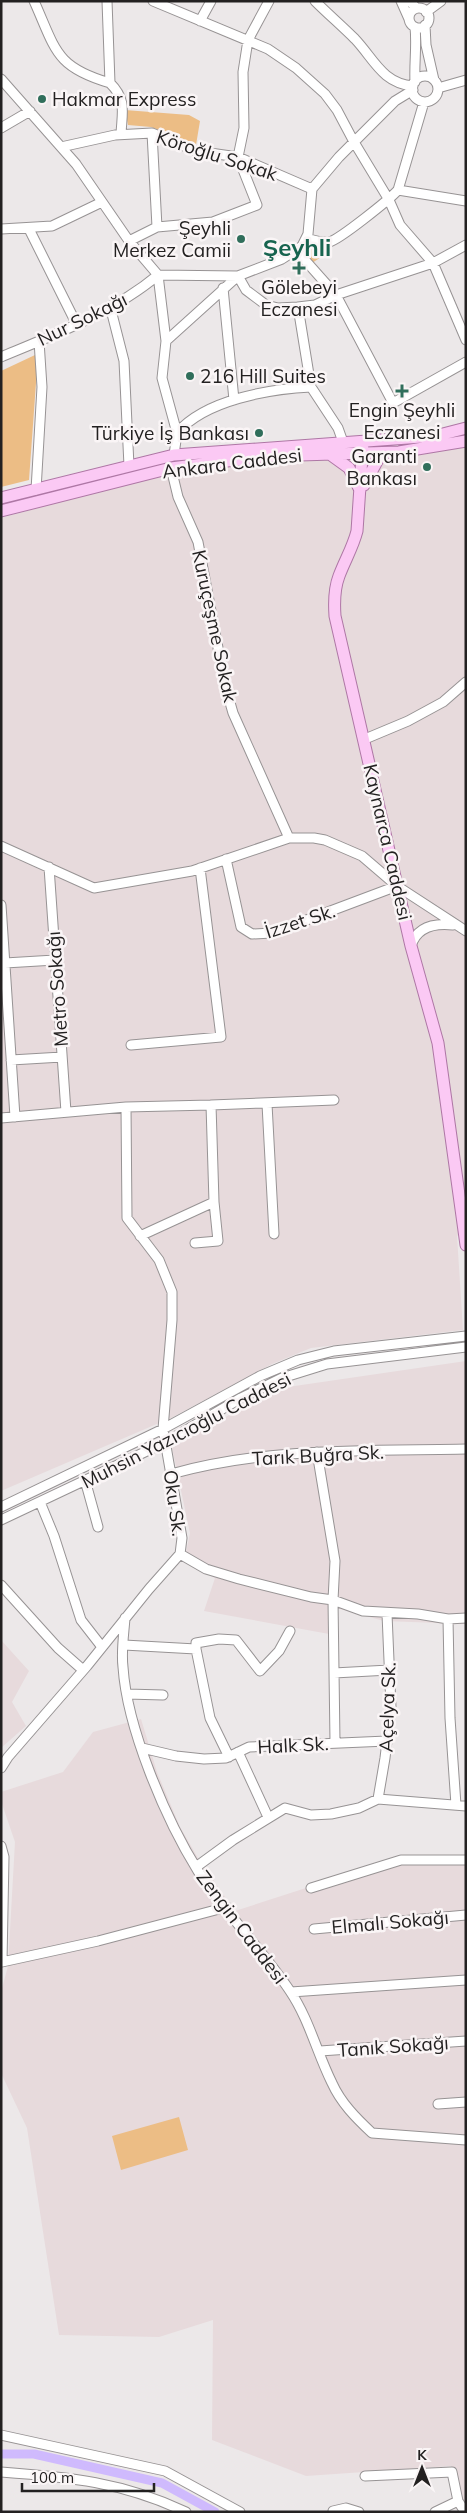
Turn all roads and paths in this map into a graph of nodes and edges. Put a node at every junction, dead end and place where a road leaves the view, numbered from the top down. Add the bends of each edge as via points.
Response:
1 (34, 1) edge
2 (106, 1) edge
3 (153, 1) edge
4 (211, 1) edge
5 (269, 1) edge
6 (315, 1) edge
7 (401, 1) edge
8 (410, 1) edge
9 (441, 1) edge
10 (416, 8) junction
11 (426, 12) junction
12 (200, 21) junction
13 (412, 23) junction
14 (425, 25) junction
15 (248, 40) junction
16 (1, 79) edge
17 (466, 80) edge
18 (110, 82) junction
19 (436, 84) junction
20 (414, 86) junction
21 (424, 102) junction
22 (30, 111) junction
23 (1, 128) edge
24 (152, 132) junction
25 (121, 134) junction
26 (354, 142) junction
27 (61, 147) junction
28 (238, 157) junction
29 (312, 189) junction
30 (398, 190) junction
31 (389, 200) junction
32 (466, 201) edge
33 (102, 202) junction
34 (157, 228) junction
35 (1, 229) edge
36 (29, 229) junction
37 (306, 238) junction
38 (129, 241) junction
39 (466, 244) edge
40 (296, 250) junction
41 (433, 263) junction
42 (158, 274) junction
43 (238, 276) junction
44 (223, 288) junction
45 (336, 295) junction
46 (110, 306) junction
47 (298, 307) junction
48 (76, 323) junction
49 (465, 336) edge
50 (38, 341) junction
51 (166, 341) junction
52 (1, 357) edge
53 (466, 362) edge
54 (311, 386) junction
55 (234, 400) junction
56 (466, 428) edge
57 (176, 433) junction
58 (466, 441) edge
59 (343, 442) junction
60 (363, 442) junction
61 (328, 454) junction
62 (364, 454) junction
63 (381, 454) junction
64 (174, 455) junction
65 (129, 466) junction
66 (171, 468) junction
67 (36, 490) junction
68 (361, 491) junction
69 (1, 498) edge
70 (1, 512) edge
71 (466, 682) edge
72 (365, 739) junction
73 (289, 838) junction
74 (1, 846) edge
75 (226, 859) junction
76 (49, 867) junction
77 (200, 868) junction
78 (397, 886) junction
79 (1, 905) edge
80 (462, 929) edge
81 (411, 946) junction
82 (55, 960) junction
83 (4, 968) edge
84 (131, 1045) dead end
85 (62, 1057) junction
86 (11, 1060) junction
87 (334, 1100) dead end
88 (267, 1104) junction
89 (211, 1105) junction
90 (126, 1107) junction
91 (66, 1112) junction
92 (15, 1117) junction
93 (1, 1118) edge
94 (214, 1202) junction
95 (274, 1234) dead end
96 (140, 1236) junction
97 (465, 1239) edge
98 (195, 1243) dead end
99 (466, 1336) edge
100 (466, 1347) edge
101 (163, 1430) junction
102 (166, 1442) junction
103 (466, 1448) edge
104 (317, 1452) junction
105 (171, 1474) junction
106 (85, 1480) junction
107 (40, 1502) junction
108 (1, 1507) edge
109 (1, 1520) edge
110 (98, 1527) dead end
111 (180, 1554) junction
112 (1, 1585) edge
113 (333, 1600) junction
114 (387, 1614) junction
115 (126, 1617) junction
116 (466, 1618) edge
117 (448, 1619) junction
118 (290, 1631) dead end
119 (124, 1646) junction
120 (102, 1647) junction
121 (196, 1648) junction
122 (83, 1670) junction
123 (389, 1670) junction
124 (334, 1673) junction
125 (127, 1694) junction
126 (163, 1695) dead end
127 (387, 1741) junction
128 (335, 1742) junction
129 (142, 1748) junction
130 (238, 1752) junction
131 (229, 1757) junction
132 (1, 1768) edge
133 (378, 1799) junction
134 (456, 1805) junction
135 (466, 1806) edge
136 (268, 1818) junction
137 (1, 1846) edge
138 (466, 1860) edge
139 (196, 1867) junction
140 (311, 1888) dead end
141 (226, 1907) junction
142 (466, 1915) edge
143 (314, 1930) dead end
144 (466, 1980) edge
145 (291, 1992) junction
146 (466, 2041) edge
147 (320, 2052) junction
148 (466, 2102) edge
149 (438, 2104) dead end
150 (466, 2140) edge
151 (1, 2435) edge
152 (1, 2472) edge
153 (365, 2476) dead end
154 (458, 2501) junction
155 (333, 2511) edge
156 (186, 2512) edge
157 (240, 2512) edge
158 (359, 2512) edge
159 (435, 2512) edge
160 (465, 2512) edge

1 - 18 street via 64,62 88,76
2 - 18 street
3 - 12 street
4 - 12 street
5 - 15 street
6 - 20 street via 356,40 388,78 401,85
7 - 13 street
8 - 10 street
9 - 11 street
10 - 11 street
10 - 13 street via 411,12
11 - 14 street via 428,20
12 - 15 street
13 - 14 street
13 - 20 street via 417,47
14 - 19 street via 426,45
15 - 26 street via 268,49 311,80 337,110
15 - 28 street via 243,72 244,128
16 - 22 street
17 - 19 street
18 - 25 street via 123,103
19 - 20 street via 426,77
19 - 21 street via 434,98
20 - 21 street via 415,96
20 - 26 street via 394,101
21 - 30 street
22 - 23 street
22 - 27 street
24 - 25 street, Köroğlu Sokak
24 - 28 street, Köroğlu Sokak via 196,152
24 - 34 street
25 - 27 street, Köroğlu Sokak
26 - 29 street
26 - 31 street
27 - 33 street
28 - 29 street, Köroğlu Sokak
28 - 34 street via 257,204 213,222
29 - 37 street
30 - 31 street
30 - 32 street
31 - 37 street via 337,238 322,242
31 - 41 street via 400,225
33 - 36 street via 60,224
33 - 38 street
34 - 38 street
35 - 36 street
36 - 48 street
37 - 40 street
38 - 42 street
39 - 41 street
40 - 43 street
40 - 45 street
41 - 45 street
41 - 49 street
42 - 43 street
42 - 46 street, Nur Sokağı via 138,292
42 - 51 street
43 - 44 street
43 - 47 street via 246,290 266,305
44 - 51 street
44 - 55 street
45 - 47 street via 315,305
45 - 53 street via 393,403
46 - 48 street, Nur Sokağı
46 - 65 street via 124,361
47 - 54 street
48 - 50 street, Nur Sokağı
50 - 52 street, Nur Sokağı
50 - 67 street via 42,387
51 - 57 street via 162,378
54 - 55 street via 284,388
54 - 59 street via 338,428
55 - 57 street via 197,415
56 - 60 main road, Ankara Caddesi via 435,436
57 - 64 street
58 - 63 main road, Ankara Caddesi
59 - 60 main road, Ankara Caddesi
59 - 64 main road, Ankara Caddesi
60 - 62 main road, Kaynarca Caddesi
61 - 62 main road, Ankara Caddesi
61 - 66 main road, Ankara Caddesi via 268,456
61 - 68 main road via 349,468
62 - 63 main road, Ankara Caddesi
62 - 68 main road, Kaynarca Caddesi
63 - 68 main road
64 - 65 main road, Ankara Caddesi
64 - 66 main road
65 - 67 main road, Ankara Caddesi
66 - 70 main road, Ankara Caddesi
66 - 73 street, Kuruçeşme Sokak via 178,496 198,542 233,713
67 - 69 main road, Ankara Caddesi
68 - 72 main road, Kaynarca Caddesi via 354,544 338,577 334,596 335,616
71 - 72 street via 443,702
72 - 78 main road, Kaynarca Caddesi
73 - 75 street
73 - 78 street via 314,838 347,849 362,856
74 - 76 street
75 - 77 street
75 - 78 street, İzzet Sk. via 239,923 242,929 256,935 288,928
76 - 77 street via 94,888 150,880
76 - 82 street, Metro Sokağı
77 - 84 street via 222,1037
78 - 80 street
78 - 81 main road, Kaynarca Caddesi
79 - 83 street
80 - 81 street via 443,924 430,926 418,933
81 - 97 main road, Kaynarca Caddesi via 438,1043
82 - 83 street
82 - 85 street, Metro Sokağı
83 - 86 street
85 - 86 street
85 - 91 street, Metro Sokağı
86 - 92 street
87 - 88 street
88 - 89 street
88 - 95 street
89 - 90 street
89 - 94 street
90 - 91 street
90 - 96 street, Oku Sk. via 127,1218
91 - 92 street
92 - 93 street
94 - 96 street
94 - 98 street via 218,1241
96 - 101 street, Oku Sk. via 159,1260 172,1292
99 - 101 street, Muhsin Yazıcıoğlu Caddesi via 334,1351 298,1360 260,1376
100 - 102 street, Muhsin Yazıcıoğlu Caddesi via 318,1366 282,1378 241,1398
101 - 102 street, Oku Sk.
101 - 108 street, Muhsin Yazıcıoğlu Caddesi
102 - 105 street, Oku Sk.
102 - 106 street, Muhsin Yazıcıoğlu Caddesi
103 - 104 street, Tarık Buğra Sk.
104 - 105 street, Tarık Buğra Sk. via 208,1464
104 - 113 street via 335,1561
105 - 111 street, Oku Sk. via 182,1538
106 - 107 street, Muhsin Yazıcıoğlu Caddesi
106 - 110 street
107 - 109 street, Muhsin Yazıcıoğlu Caddesi
107 - 120 street via 81,1620
111 - 113 street via 206,1569 239,1579
111 - 115 street, Oku Sk.
112 - 122 street via 58,1648
113 - 114 street via 363,1611
113 - 124 street
114 - 117 street via 418,1614
114 - 123 street, Açelya Sk.
115 - 119 street, Zengin Caddesi
115 - 120 street, Oku Sk.
116 - 117 street
117 - 134 street
118 - 121 street via 279,1651 260,1671 236,1640 219,1638 196,1643
119 - 121 street
119 - 125 street, Zengin Caddesi via 122,1666
120 - 122 street, Oku Sk.
121 - 131 street via 210,1718
122 - 132 street, Oku Sk.
123 - 124 street
123 - 127 street, Açelya Sk. via 391,1707
124 - 128 street
125 - 126 street
125 - 129 street, Zengin Caddesi
127 - 128 street, Halk Sk.
127 - 133 street, Açelya Sk.
128 - 130 street, Halk Sk. via 249,1747
129 - 131 street, Halk Sk. via 204,1759
129 - 139 street, Zengin Caddesi via 157,1788
130 - 131 street, Halk Sk.
130 - 136 street
133 - 134 street
133 - 136 street via 359,1808 331,1814 310,1815 285,1808
134 - 135 street
136 - 139 street
137 - 141 street via 4,1857 2,1962
138 - 140 street via 401,1860
139 - 141 street, Zengin Caddesi
141 - 145 street, Zengin Caddesi
142 - 143 street, Elmalı Sokağı
144 - 145 street
145 - 147 street, Zengin Caddesi
146 - 147 street, Tanık Sokağı
147 - 150 street, Zengin Caddesi via 332,2084 350,2112 372,2133
148 - 149 street
151 - 157 street via 165,2471
152 - 156 street via 105,2483 142,2493
153 - 154 street via 452,2472
154 - 159 street
154 - 160 street
155 - 158 street via 346,2508

